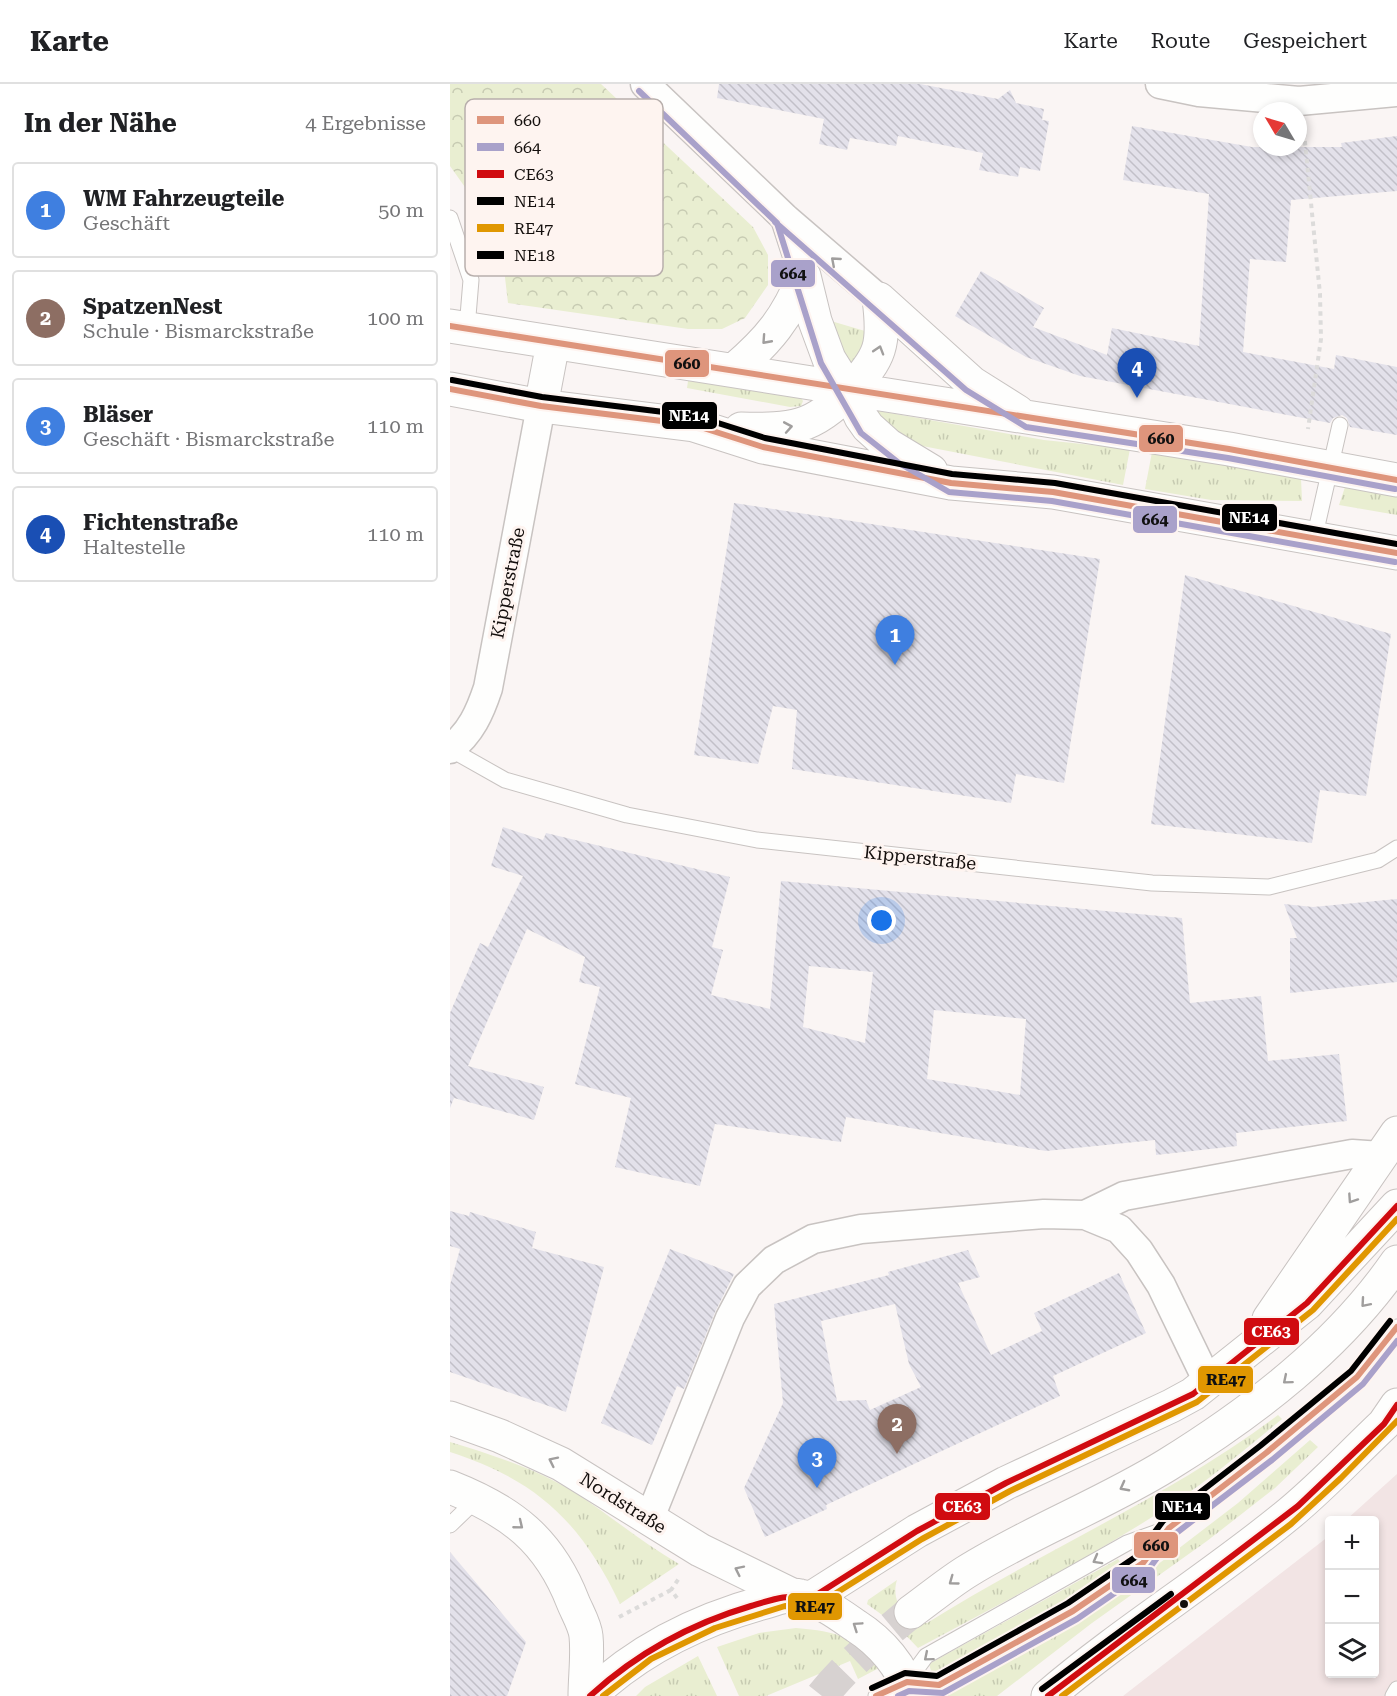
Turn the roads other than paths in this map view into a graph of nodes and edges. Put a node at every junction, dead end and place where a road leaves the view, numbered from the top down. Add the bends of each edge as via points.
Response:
1 (645, 84) edge
2 (1160, 84) edge
3 (1397, 92) edge
4 (661, 99) edge
5 (663, 101) edge
6 (450, 218) edge
7 (784, 218) junction
8 (465, 262) edge
9 (470, 276) edge
10 (804, 276) junction
11 (879, 299) junction
12 (456, 333) edge
13 (553, 343) junction
14 (735, 369) junction
15 (450, 389) edge
16 (849, 391) junction
17 (541, 406) junction
18 (1030, 419) junction
19 (1340, 425) dead end
20 (709, 428) junction
21 (1316, 464) junction
22 (1397, 480) edge
23 (951, 483) junction
24 (1314, 539) junction
25 (1397, 553) edge
26 (450, 749) edge
27 (1397, 848) edge
28 (1389, 1145) edge
29 (1397, 1206) edge
30 (1085, 1215) junction
31 (1397, 1262) edge
32 (1397, 1327) edge
33 (1246, 1353) junction
34 (1208, 1382) junction
35 (450, 1418) edge
36 (1394, 1420) edge
37 (464, 1492) edge
38 (649, 1520) junction
39 (450, 1525) edge
40 (1169, 1528) junction
41 (801, 1597) junction
42 (911, 1612) tunnel mouth
43 (909, 1689) edge
44 (1397, 1689) edge
45 (585, 1696) edge
46 (590, 1696) edge
47 (876, 1696) edge
48 (1048, 1696) edge
49 (1393, 1696) edge

1 - 4 street
2 - 3 street via 1199,92 1299,101
5 - 7 street
6 - 8 lane
7 - 10 street
11 -> 7 street
9 - 12 lane
10 -> 14 main road via 791,308 778,326
10 - 16 main road via 829,359
16 -> 11 main road via 878,356 882,326
11 - 18 main road via 972,383
12 - 13 main road
13 - 14 main road
13 - 17 main road
14 - 16 main road
15 - 17 main road
16 - 18 main road
20 -> 16 main road via 797,426 832,410
16 - 23 main road via 861,417 877,436
17 - 20 main road
17 - 26 street, Kipperstraße via 488,688 473,725
18 - 21 main road
19 - 21 lane
20 - 23 main road via 763,447
21 - 22 main road
21 - 24 lane
23 - 24 main road via 1053,492
24 - 25 main road
26 - 27 lane, Kipperstraße via 505,780 627,815 757,840 1152,883 1269,887 1378,860
28 - 30 street via 1124,1196
28 -> 33 main road
29 - 33 main road via 1307,1303
30 - 34 street via 1119,1229 1139,1251 1161,1285
30 - 38 street via 1044,1214 861,1229 813,1239 774,1260 747,1286 730,1318
31 -> 42 main road via 1330,1341 1259,1403 1165,1466 966,1572
32 - 40 lane via 1357,1377
33 - 34 main road
34 - 41 main road via 1171,1406 1006,1483
38 -> 35 main road, Nordstraße via 561,1464
36 - 48 main road via 1286,1516
37 - 39 lane
37 -> 45 main road via 502,1512 540,1542 563,1576 586,1635
41 -> 38 main road, Nordstraße via 700,1550
40 - 43 lane via 1143,1563 1073,1611 939,1685
40 -> 43 lane via 1127,1543 926,1656
43 -> 41 main road, Nordstraße via 874,1638
41 - 46 main road via 742,1608 695,1626 639,1655
43 - 47 lane
44 - 49 lane

